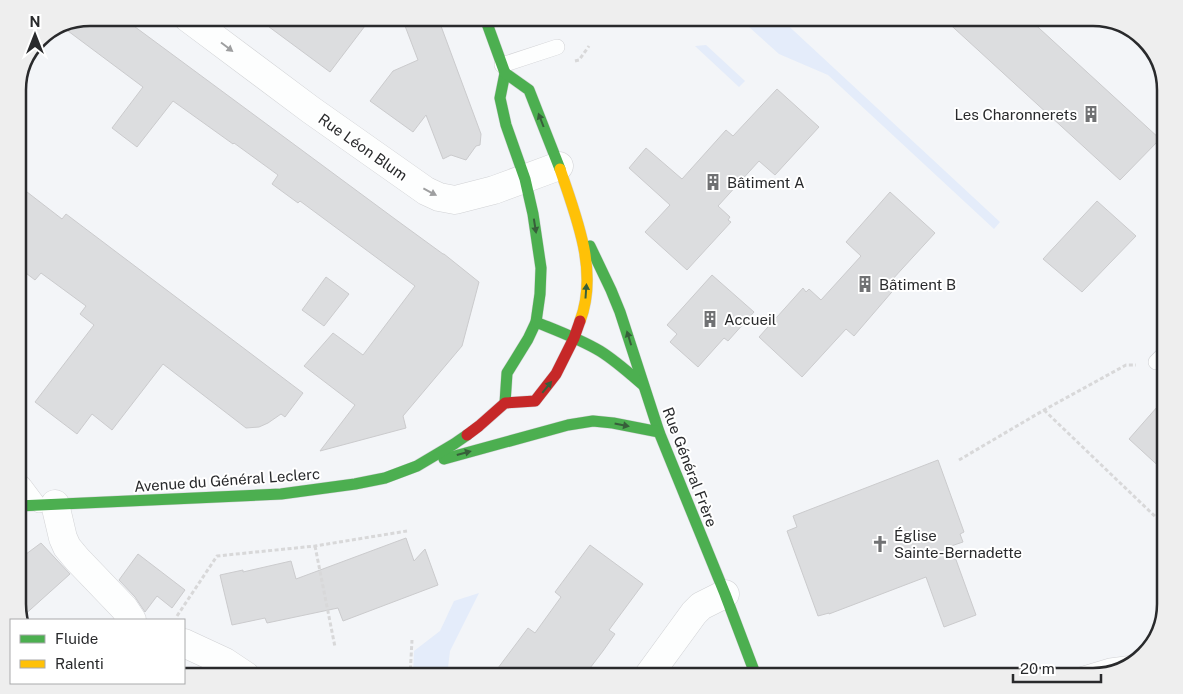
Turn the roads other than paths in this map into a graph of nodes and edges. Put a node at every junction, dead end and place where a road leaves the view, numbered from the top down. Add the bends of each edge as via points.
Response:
1 (199, 26) edge
2 (488, 26) edge
3 (557, 47) dead end
4 (503, 69) junction
5 (559, 166) junction
6 (524, 179) junction
7 (576, 217) junction
8 (536, 322) junction
9 (574, 338) junction
10 (643, 385) junction
11 (505, 403) junction
12 (659, 432) junction
13 (417, 466) junction
14 (26, 487) edge
15 (47, 504) junction
16 (26, 505) edge
17 (725, 594) junction
18 (131, 619) edge
19 (185, 643) edge
20 (234, 668) edge
21 (654, 668) edge
22 (753, 668) edge

1 -> 6 street, Rue Léon Blum via 426,191 455,200
2 - 4 main road
3 - 4 lane
5 -> 4 main road via 529,90
4 - 6 main road via 500,98
5 - 6 street, Rue Léon Blum
5 - 7 main road
6 -> 8 main road via 541,268
9 -> 7 main road via 585,309 586,282 583,239
10 -> 7 main road, Rue Général Frère via 620,312
8 - 9 main road
8 - 11 main road via 508,373
9 - 10 main road via 600,351
11 -> 9 main road via 535,401 556,374
10 - 12 main road, Rue Général Frère
11 - 13 main road, Avenue du Général Leclerc via 454,444
13 -> 12 main road via 593,421
12 - 17 main road, Rue Général Frère
13 - 15 main road, Avenue du Général Leclerc via 385,478 281,494
14 - 15 lane
15 - 16 main road, Avenue du Général Leclerc
15 - 18 street via 67,547
17 - 21 street via 700,606
17 - 22 main road, Rue Général Frère
19 - 20 street

